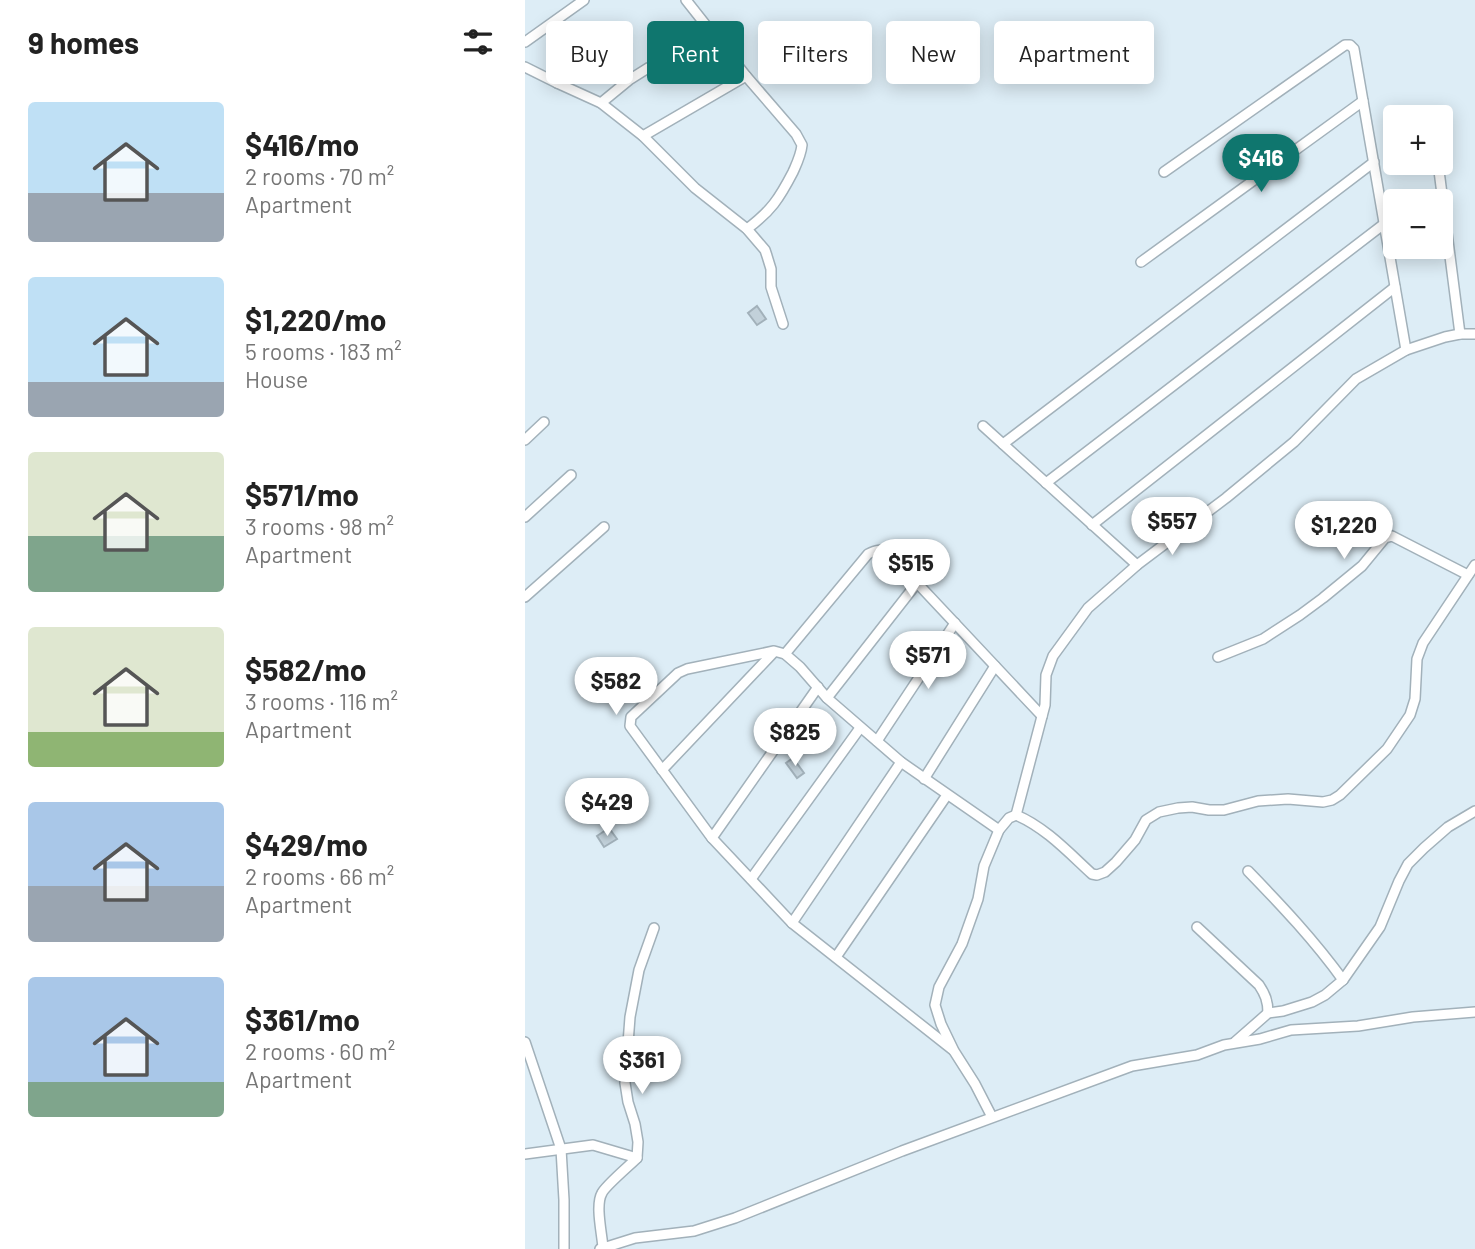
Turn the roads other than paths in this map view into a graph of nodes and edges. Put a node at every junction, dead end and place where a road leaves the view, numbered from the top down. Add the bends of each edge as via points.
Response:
1 (584, 0) edge
2 (686, 0) edge
3 (703, 21) edge
4 (525, 42) edge
5 (525, 67) edge
6 (647, 69) edge
7 (744, 73) edge
8 (746, 76) junction
9 (546, 78) edge
10 (559, 84) edge
11 (1363, 101) junction
12 (601, 103) junction
13 (643, 136) junction
14 (1374, 162) junction
15 (1164, 172) dead end
16 (1440, 175) edge
17 (1383, 218) edge
18 (1383, 225) edge
19 (747, 229) junction
20 (1390, 259) edge
21 (1141, 262) dead end
22 (1395, 287) junction
23 (783, 324) dead end
24 (1460, 334) junction
25 (1475, 334) edge
26 (1406, 351) junction
27 (544, 422) dead end
28 (983, 426) dead end
29 (525, 440) edge
30 (1003, 444) junction
31 (571, 475) dead end
32 (1046, 483) junction
33 (525, 517) edge
34 (1092, 524) junction
35 (604, 527) dead end
36 (1137, 565) junction
37 (1475, 565) edge
38 (1468, 575) junction
39 (917, 583) junction
40 (525, 597) edge
41 (955, 623) junction
42 (774, 651) junction
43 (785, 654) junction
44 (1218, 657) dead end
45 (995, 666) junction
46 (818, 687) junction
47 (827, 698) junction
48 (1042, 716) junction
49 (860, 728) junction
50 (877, 741) junction
51 (901, 761) junction
52 (662, 770) junction
53 (925, 779) junction
54 (947, 795) junction
55 (1475, 811) edge
56 (1016, 815) junction
57 (999, 830) junction
58 (712, 838) junction
59 (1248, 871) dead end
60 (751, 879) junction
61 (792, 923) junction
62 (1197, 927) dead end
63 (654, 928) dead end
64 (836, 957) junction
65 (1343, 980) junction
66 (1475, 1012) edge
67 (1268, 1013) junction
68 (525, 1042) edge
69 (1233, 1043) junction
70 (954, 1051) junction
71 (992, 1117) junction
72 (561, 1149) junction
73 (525, 1154) edge
74 (637, 1158) junction
75 (602, 1248) edge
76 (563, 1249) edge

1 - 4 street
2 - 3 street
5 - 9 street
6 - 12 street
7 - 8 street
8 - 13 street
8 - 19 street via 803,148 775,204
10 - 12 street
11 - 14 street
11 - 15 street via 1354,49 1345,45
11 - 21 street
12 - 13 street
13 - 19 street via 695,188
14 - 17 street
14 - 30 street
16 - 24 street
18 - 32 street
19 - 23 street via 765,250
20 - 22 street
22 - 26 street
22 - 34 street
24 - 25 street
24 - 26 street
26 - 36 street via 1356,379 1294,442
27 - 29 street
28 - 30 street
30 - 32 street
31 - 33 street
32 - 34 street
34 - 36 street
35 - 40 street
36 - 48 street via 1088,608 1053,656
37 - 38 street
38 - 44 street via 1392,536 1385,538 1362,566 1308,609 1263,639
38 - 56 street via 1423,643 1409,715 1387,749 1332,800 1258,801 1224,810 1192,807 1159,812 1146,820 1116,862 1097,875
39 - 41 street
39 - 43 street via 888,552 868,554
39 - 47 street
41 - 45 street
41 - 50 street
42 - 43 street
42 - 52 street
42 - 52 street via 678,673 631,717 630,726
43 - 46 street
45 - 48 street
45 - 53 street
46 - 47 street
46 - 58 street
47 - 49 street
48 - 56 street
49 - 50 street
49 - 60 street
50 - 51 street
51 - 53 street
51 - 61 street
52 - 58 street
53 - 54 street
54 - 57 street
54 - 64 street
55 - 65 street via 1448,827 1408,864 1380,927
56 - 57 street
57 - 70 street via 962,944 939,987 935,1005
58 - 60 street
59 - 65 street via 1320,948
60 - 61 street
61 - 64 street
62 - 67 street via 1259,985
63 - 74 street via 629,1017 625,1083 638,1142
64 - 70 street
65 - 67 street via 1311,1002
66 - 69 street via 1291,1030
67 - 69 street
68 - 72 street
69 - 71 street via 1132,1066
70 - 71 street
71 - 75 street via 734,1218 694,1231 635,1238
72 - 73 street
72 - 74 street via 593,1145
72 - 76 street
74 - 75 street via 600,1195

